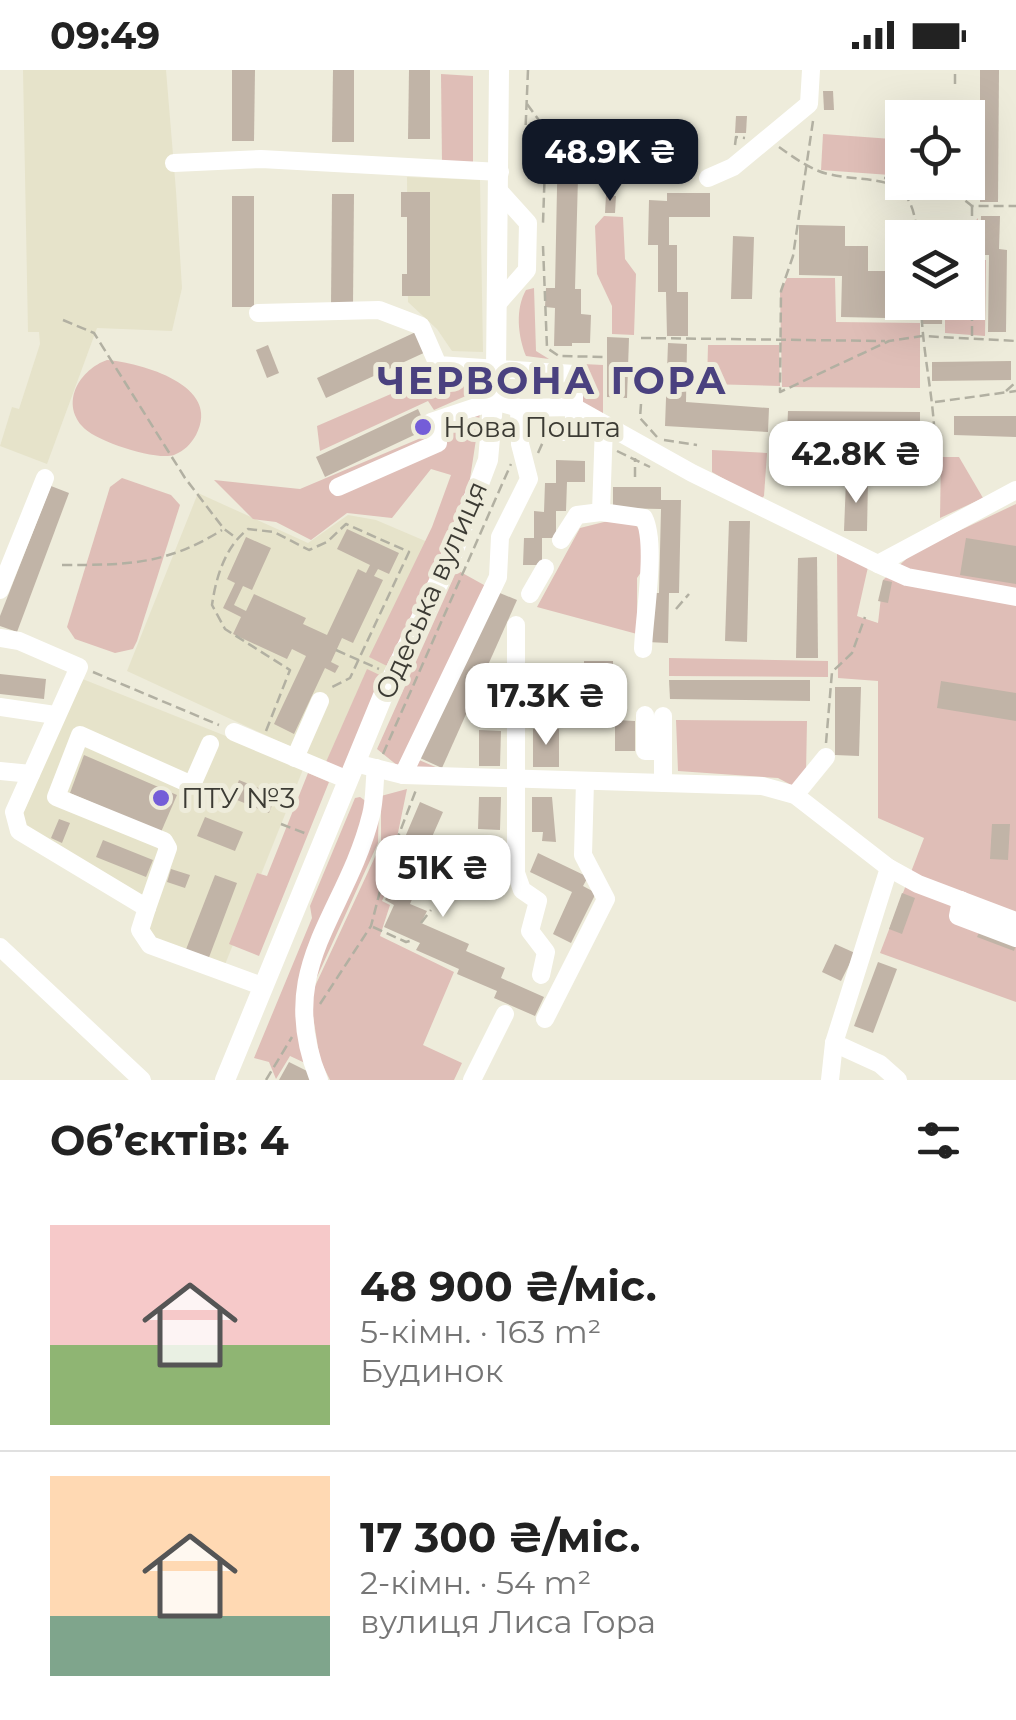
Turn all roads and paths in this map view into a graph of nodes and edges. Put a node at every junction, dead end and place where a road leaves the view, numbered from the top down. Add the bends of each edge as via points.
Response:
1 (499, 70) edge
2 (528, 70) edge
3 (810, 70) edge
4 (956, 70) edge
5 (955, 84) dead end
6 (527, 104) junction
7 (810, 104) junction
8 (640, 126) dead end
9 (547, 132) junction
10 (769, 138) junction
11 (804, 162) junction
12 (174, 163) dead end
13 (544, 165) junction
14 (733, 167) junction
15 (708, 178) dead end
16 (879, 178) junction
17 (885, 178) edge
18 (500, 182) junction
19 (964, 200) edge
20 (972, 206) junction
21 (1016, 206) edge
22 (914, 220) edge
23 (498, 303) junction
24 (258, 313) dead end
25 (64, 320) dead end
26 (922, 320) edge
27 (922, 336) junction
28 (641, 338) dead end
29 (972, 339) junction
30 (778, 340) junction
31 (889, 340) junction
32 (1016, 341) edge
33 (605, 357) dead end
34 (496, 371) junction
35 (1016, 382) edge
36 (1005, 392) junction
37 (1016, 392) edge
38 (494, 401) junction
39 (935, 402) junction
40 (641, 404) dead end
41 (574, 407) junction
42 (519, 408) junction
43 (604, 425) junction
44 (562, 432) joint
45 (635, 442) junction
46 (520, 444) junction
47 (697, 445) dead end
48 (935, 450) dead end
49 (538, 456) dead end
50 (635, 477) dead end
51 (45, 478) dead end
52 (338, 487) dead end
53 (1016, 490) edge
54 (601, 512) junction
55 (224, 529) junction
56 (236, 538) junction
57 (561, 540) dead end
58 (878, 564) junction
59 (62, 565) dead end
60 (545, 568) dead end
61 (0, 590) edge
62 (530, 594) dead end
63 (690, 594) dead end
64 (1016, 598) edge
65 (676, 610) dead end
66 (864, 616) dead end
67 (516, 625) dead end
68 (10, 640) edge
69 (643, 649) dead end
70 (336, 650) dead end
71 (359, 660) junction
72 (79, 667) junction
73 (394, 676) junction
74 (320, 701) joint
75 (0, 706) edge
76 (55, 715) junction
77 (654, 716) dead end
78 (234, 732) joint
79 (260, 743) junction
80 (210, 744) dead end
81 (826, 757) joint
82 (296, 758) junction
83 (376, 768) junction
84 (0, 772) edge
85 (352, 772) junction
86 (30, 774) junction
87 (413, 775) junction
88 (516, 777) junction
89 (585, 780) junction
90 (663, 783) junction
91 (795, 795) junction
92 (281, 824) dead end
93 (311, 835) dead end
94 (889, 868) junction
95 (961, 900) junction
96 (147, 908) junction
97 (431, 910) dead end
98 (1016, 922) edge
99 (422, 923) dead end
100 (371, 926) junction
101 (1016, 938) edge
102 (413, 940) dead end
103 (0, 947) edge
104 (541, 975) dead end
105 (262, 986) junction
106 (506, 1014) dead end
107 (545, 1019) dead end
108 (302, 1026) junction
109 (834, 1043) junction
110 (142, 1080) edge
111 (226, 1080) edge
112 (266, 1080) edge
113 (318, 1080) edge
114 (472, 1080) edge
115 (830, 1080) edge
116 (898, 1080) edge

1 - 18 main road, Одеська вулиця
2 - 6 path
3 - 7 street
4 - 5 path
6 - 9 path
6 - 13 path via 525,140
7 - 10 street
7 - 11 path
8 - 9 path
9 - 13 path
10 - 11 path
10 - 14 street
10 - 14 path via 736,138
11 - 16 path via 831,175
11 - 30 path
12 - 18 street via 261,160
13 - 33 path via 547,348 560,356
14 - 15 street
16 - 17 path
16 - 22 path via 910,202
18 - 23 main road, Одеська вулиця
18 - 23 street via 528,223 528,270
19 - 20 path
20 - 21 path
20 - 29 path
23 - 34 main road, Одеська вулиця
24 - 34 street via 379,310 422,326 438,365
25 - 55 path via 94,333
26 - 27 path
27 - 29 path
27 - 31 path
27 - 39 path
28 - 30 path
29 - 32 path
30 - 31 path
30 - 31 path via 780,392
34 - 38 main road, Одеська вулиця
34 - 41 street via 574,374
35 - 36 path
36 - 37 path
36 - 39 path
38 - 42 street
38 - 52 street via 431,422 438,443
38 - 73 main road, Одеська вулиця via 478,490
39 - 48 path
40 - 47 path via 640,418 659,439
41 - 42 street
41 - 43 street
41 - 44 street via 574,432
42 - 46 street
43 - 45 street
43 - 54 street
44 - 49 path via 547,432
45 - 50 path
45 - 58 street
46 - 83 path
46 - 87 street via 529,478 500,537 498,577
51 - 61 street
53 - 58 street
54 - 57 street via 577,515
54 - 69 street via 634,515 648,526
55 - 56 path
55 - 59 path via 188,551 138,565
56 - 71 path via 257,528 309,550 346,524 409,552
56 - 79 path via 214,589 216,618 290,670
58 - 64 street via 907,577
60 - 62 street
63 - 65 path
66 - 81 path via 857,644 832,672
67 - 88 street
68 - 72 street
70 - 71 path
71 - 73 path
71 - 74 path via 350,678
72 - 76 street
72 - 78 path
73 - 85 main road, Одеська вулиця
74 - 82 street
75 - 76 street
76 - 86 street
77 - 90 street
78 - 79 street
79 - 82 street
80 - 96 street via 192,785 80,735 56,797 164,841 168,848
81 - 91 street
82 - 85 street
83 - 85 street
83 - 87 street
83 - 108 street via 371,814 309,968 300,1000
84 - 86 street
85 - 105 main road, Одеська вулиця
86 - 96 street via 14,812 19,831
87 - 88 street
87 - 100 path
88 - 89 street
88 - 104 street via 516,873 522,890 538,901 530,932 546,952
89 - 90 street
89 - 107 street via 582,855 606,899
90 - 91 street via 762,786
91 - 94 street
92 - 93 path
94 - 95 street
94 - 109 street
95 - 98 street
95 - 101 street via 958,916
96 - 105 street via 140,930 150,945
97 - 99 path
100 - 102 path
100 - 108 path
103 - 110 street
105 - 111 main road, Одеська вулиця
106 - 114 street
108 - 112 path
108 - 113 street
109 - 115 street
109 - 116 street

